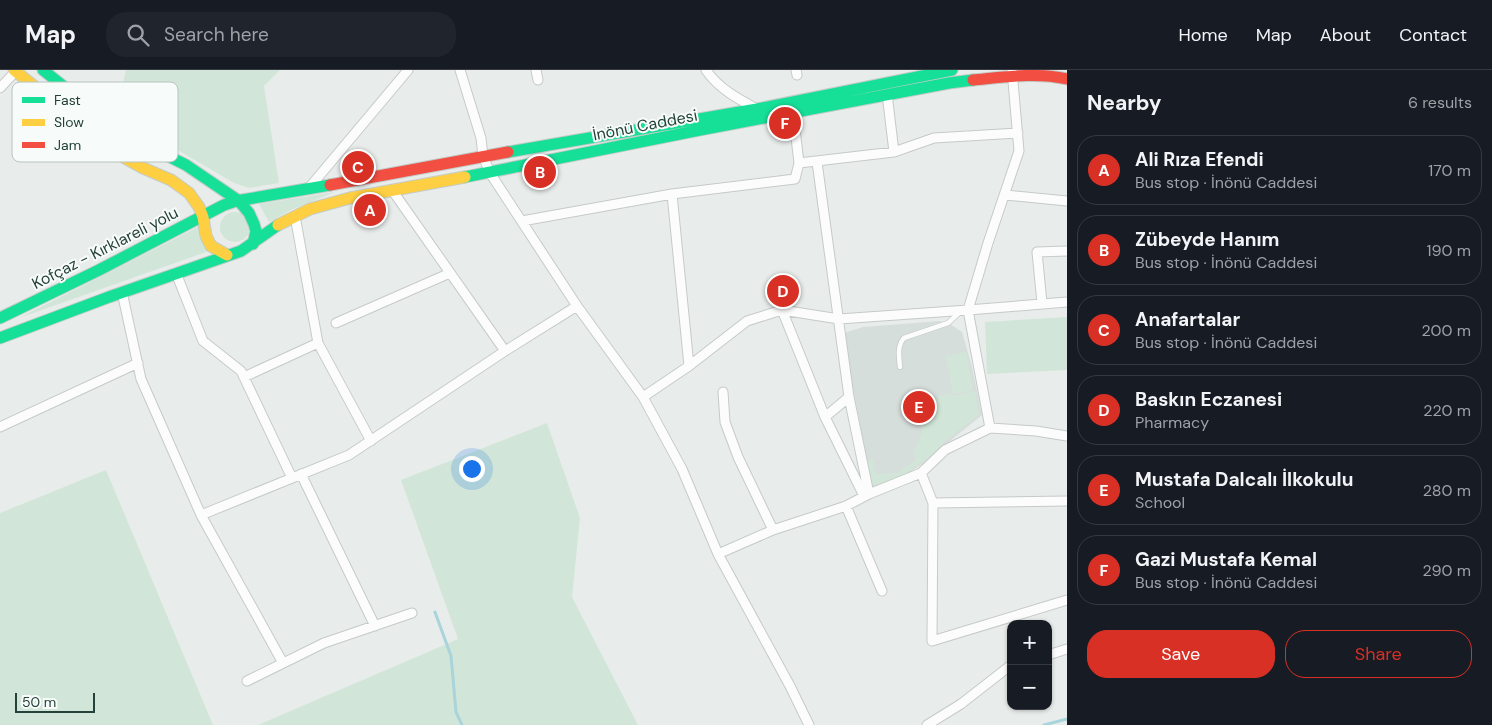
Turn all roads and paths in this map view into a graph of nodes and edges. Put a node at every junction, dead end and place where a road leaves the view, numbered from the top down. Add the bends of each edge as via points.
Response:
1 (43, 70) edge
2 (408, 70) edge
3 (460, 70) edge
4 (536, 70) edge
5 (706, 70) edge
6 (952, 70) edge
7 (15, 71) edge
8 (1013, 73) edge
9 (1067, 79) edge
10 (538, 80) dead end
11 (29, 82) edge
12 (58, 82) edge
13 (0, 88) edge
14 (887, 94) junction
15 (757, 109) junction
16 (793, 112) junction
17 (1018, 133) junction
18 (894, 152) junction
19 (483, 156) junction
20 (134, 162) edge
21 (178, 162) edge
22 (817, 162) junction
23 (799, 163) junction
24 (490, 173) junction
25 (309, 188) junction
26 (392, 190) junction
27 (672, 194) junction
28 (1005, 195) junction
29 (239, 201) junction
30 (1067, 201) edge
31 (224, 205) joint
32 (295, 216) junction
33 (203, 217) junction
34 (522, 221) junction
35 (253, 244) junction
36 (1067, 251) edge
37 (227, 256) junction
38 (176, 273) junction
39 (450, 273) junction
40 (122, 292) junction
41 (1067, 302) edge
42 (1042, 303) junction
43 (577, 306) junction
44 (782, 310) junction
45 (964, 311) junction
46 (0, 318) edge
47 (839, 319) junction
48 (336, 323) dead end
49 (0, 338) edge
50 (318, 343) junction
51 (505, 352) junction
52 (138, 363) junction
53 (689, 366) junction
54 (900, 367) dead end
55 (244, 377) junction
56 (723, 392) dead end
57 (643, 397) junction
58 (849, 398) junction
59 (825, 417) junction
60 (0, 427) edge
61 (990, 428) junction
62 (1067, 436) edge
63 (371, 441) junction
64 (921, 473) junction
65 (297, 476) junction
66 (867, 495) junction
67 (1067, 501) edge
68 (933, 503) junction
69 (846, 506) junction
70 (201, 515) junction
71 (773, 530) junction
72 (718, 554) junction
73 (882, 591) dead end
74 (1067, 600) edge
75 (412, 613) dead end
76 (375, 626) junction
77 (1067, 649) edge
78 (1052, 654) edge
79 (283, 663) junction
80 (1007, 668) edge
81 (247, 681) dead end
82 (809, 725) edge
83 (927, 725) edge

1 - 12 main road
2 - 25 street
3 - 19 street via 481,138
4 - 10 street
5 - 15 street via 733,96
6 - 15 main road, İnönü Caddesi
7 - 11 main road
7 - 13 street
8 - 9 main road, İnönü Caddesi
8 - 14 main road, İnönü Caddesi
8 - 17 street
14 - 16 main road, İnönü Caddesi
14 - 18 street
15 - 19 main road, İnönü Caddesi
16 - 23 street
16 - 24 main road, İnönü Caddesi
17 - 18 street via 934,138
17 - 28 street via 1019,151
18 - 22 street
19 - 24 street
19 - 25 main road, İnönü Caddesi
20 - 33 main road via 182,187
21 - 29 main road
22 - 23 street
22 - 47 street
23 - 27 street via 796,179
24 - 26 main road, İnönü Caddesi
24 - 34 street
25 - 29 main road, İnönü Caddesi
26 - 32 main road, İnönü Caddesi via 328,203
26 - 39 street
27 - 34 street
27 - 53 street
28 - 30 street
28 - 45 street
29 - 31 main road, İnönü Caddesi
29 - 35 main road via 254,224
31 - 33 main road, Kofçaz - Kırklareli yolu
32 - 35 main road, İnönü Caddesi
32 - 50 street
33 - 37 main road via 211,246
33 - 46 main road, Kofçaz - Kırklareli yolu
34 - 43 street
35 - 37 main road, İnönü Caddesi
36 - 42 street via 1037,252
37 - 38 main road
38 - 40 main road
38 - 55 street via 203,341 241,371
39 - 48 street
39 - 51 street
40 - 49 main road
40 - 52 street
41 - 42 street
42 - 45 street
43 - 51 street
43 - 57 street
44 - 47 street
44 - 53 street via 747,321
44 - 59 street
45 - 47 street
45 - 54 lane via 948,323 904,338 899,347
45 - 61 street
47 - 58 street
50 - 55 street
50 - 63 street
51 - 63 street
52 - 60 street
52 - 70 street via 141,379
53 - 57 street
55 - 65 street
56 - 71 street via 725,422
57 - 72 street via 682,469
58 - 59 street
58 - 66 street
59 - 66 street
61 - 62 street
61 - 64 street via 945,450
63 - 65 street via 349,455
64 - 66 street
64 - 68 street
65 - 70 street
65 - 76 street
66 - 69 street
67 - 68 street
68 - 74 street via 932,641
69 - 71 street
69 - 73 street
70 - 79 street
71 - 72 street
72 - 82 street
75 - 76 street
76 - 79 street via 324,643
77 - 78 street
79 - 81 street
80 - 83 street via 961,704

